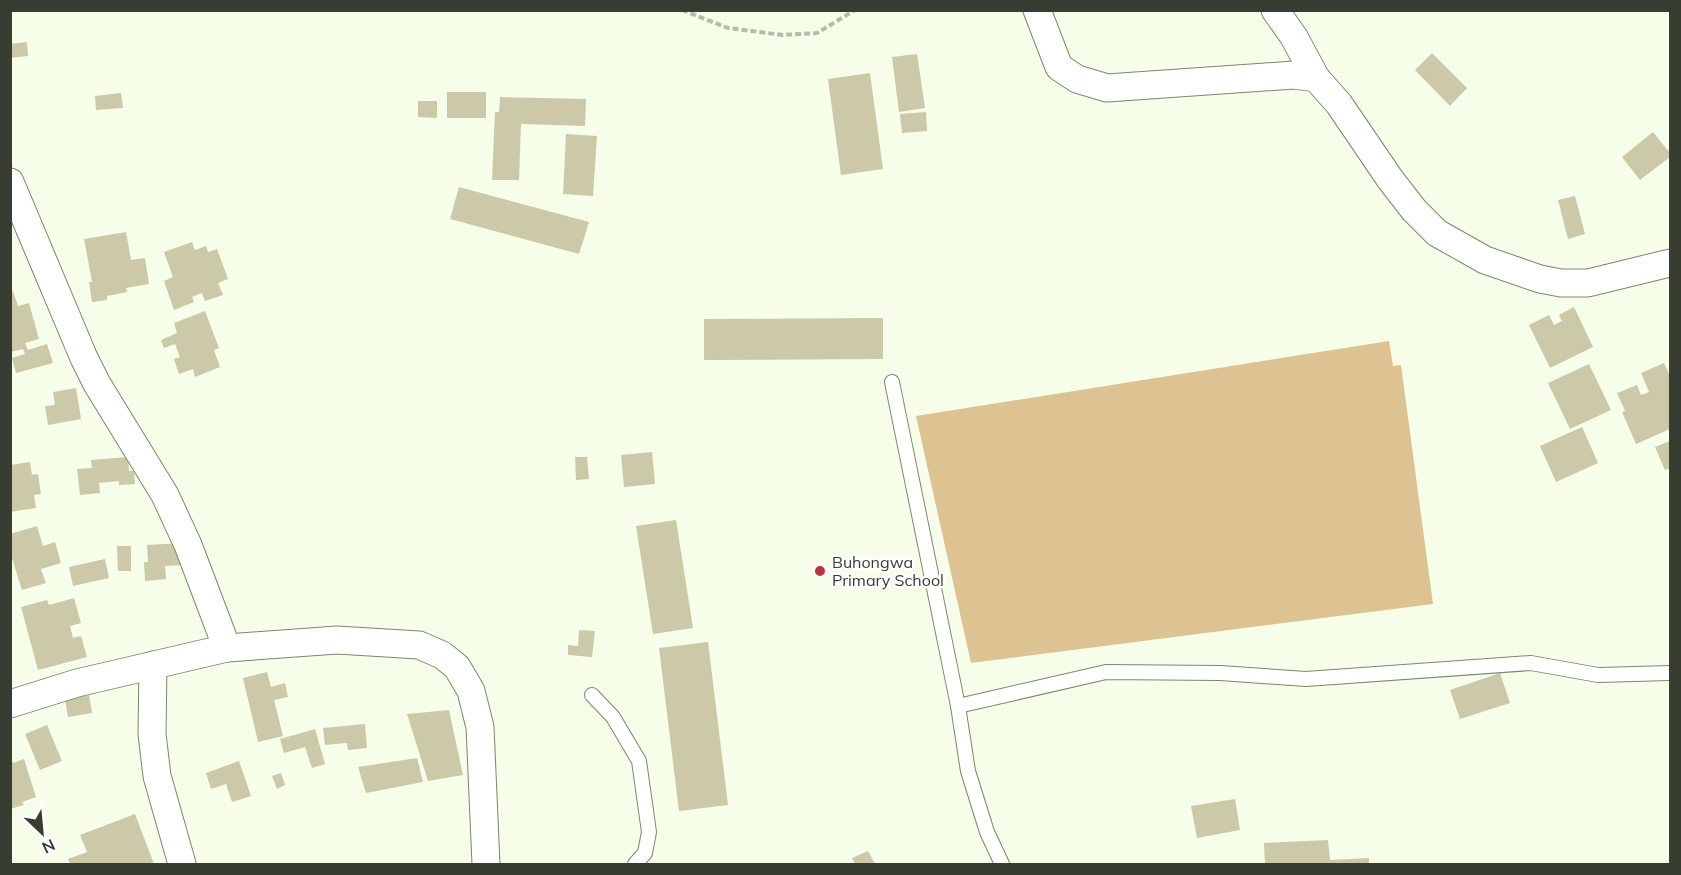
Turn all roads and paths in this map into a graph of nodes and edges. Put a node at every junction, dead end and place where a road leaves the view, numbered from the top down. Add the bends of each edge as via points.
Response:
1 (682, 10) edge
2 (855, 10) edge
3 (1037, 10) edge
4 (1275, 10) edge
5 (1316, 78) junction
6 (10, 182) edge
7 (1671, 263) edge
8 (891, 382) dead end
9 (227, 648) junction
10 (153, 665) junction
11 (1671, 673) edge
12 (592, 695) dead end
13 (10, 704) edge
14 (958, 706) junction
15 (182, 864) edge
16 (486, 864) edge
17 (635, 864) edge
18 (1002, 864) edge

1 - 2 path via 728,28 783,35 817,33
3 - 5 street via 1059,67 1077,79 1107,88 1294,75
4 - 5 street
5 - 7 street via 1414,210 1437,233 1485,260 1561,283 1588,283
6 - 9 street via 84,358 179,525
8 - 14 lane
9 - 10 street
9 - 16 street via 337,640 419,645 457,667 471,691 480,727
10 - 13 street
10 - 15 street via 152,734 157,776
11 - 14 lane via 1598,675 1531,663 1306,679 1221,673 1106,672
12 - 17 lane via 613,717 639,760 649,832 645,853
14 - 18 lane via 968,771 987,832

